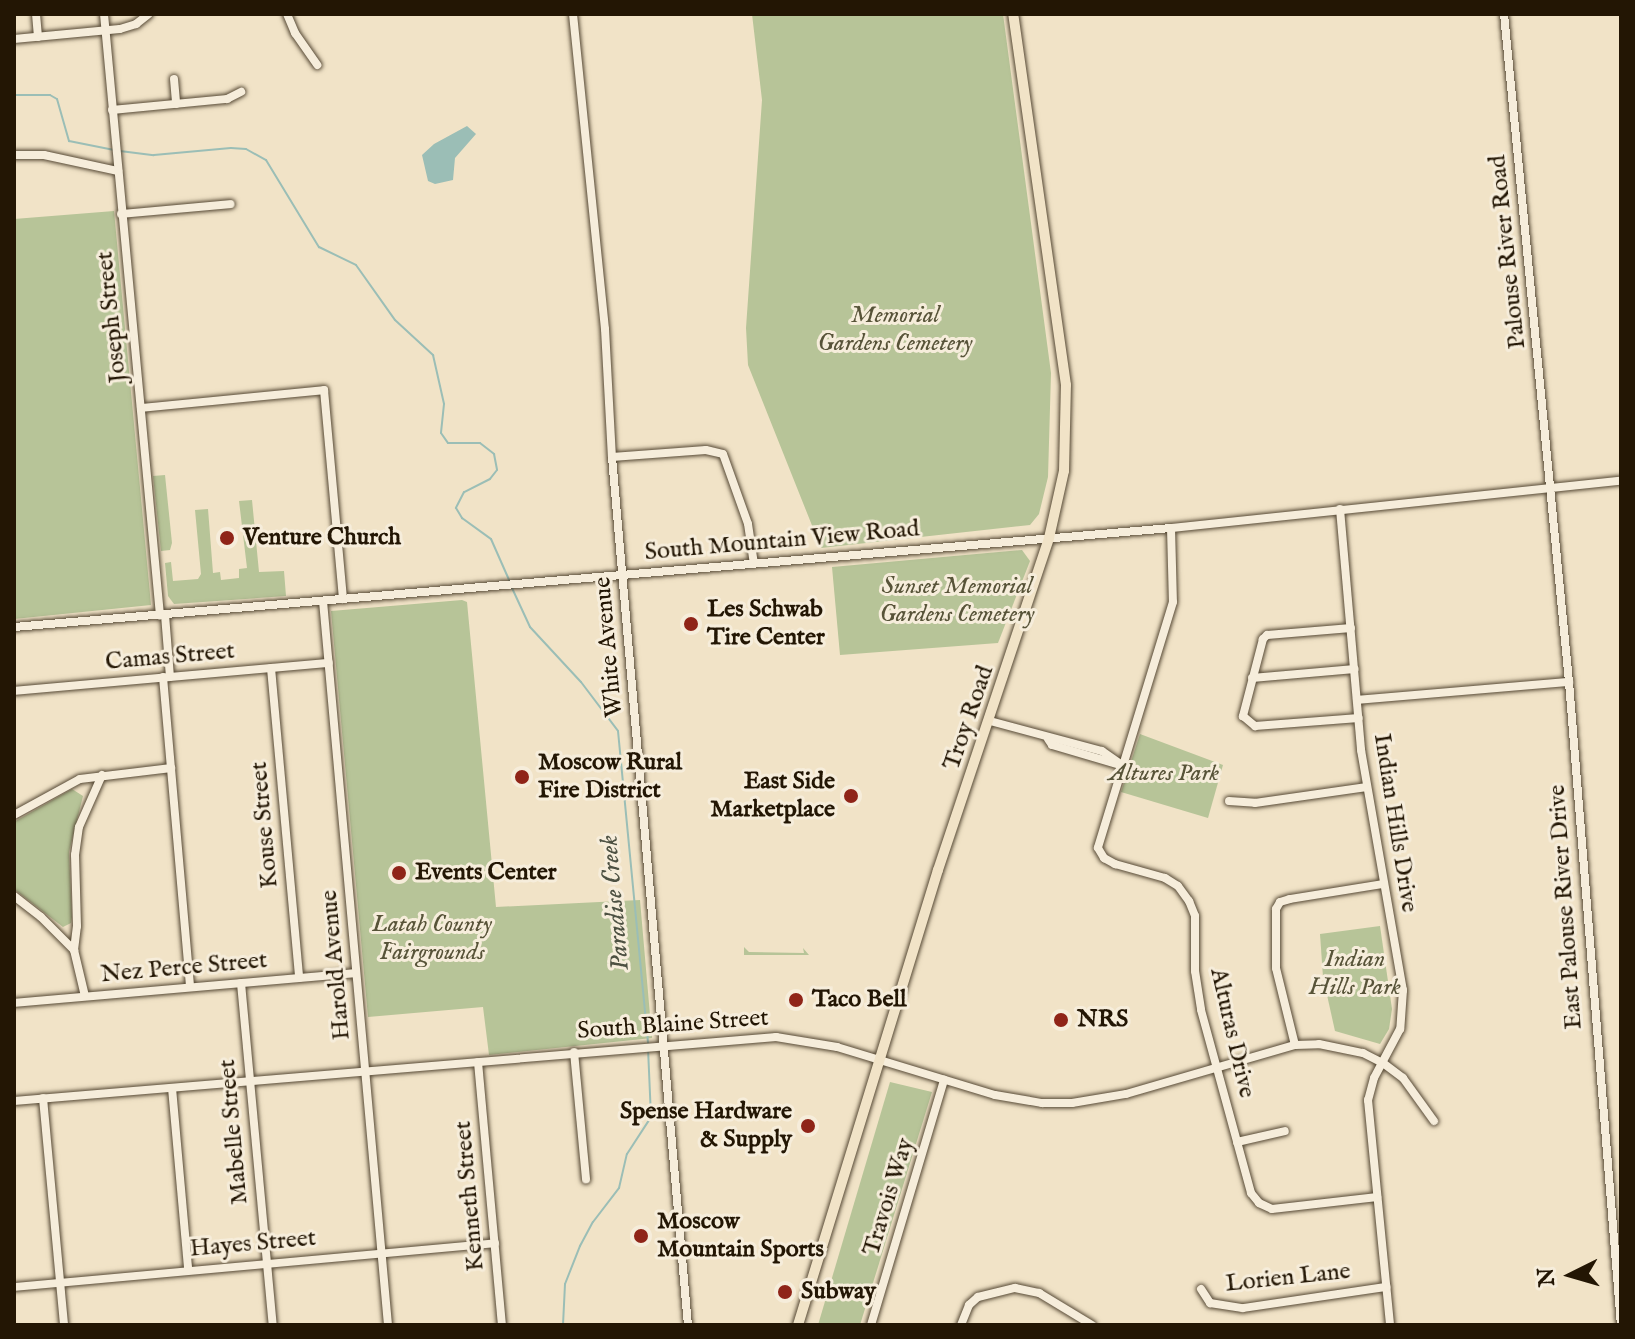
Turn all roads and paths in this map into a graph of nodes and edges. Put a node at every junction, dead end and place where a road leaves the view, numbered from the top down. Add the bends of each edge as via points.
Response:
1 (36, 14) edge
2 (104, 14) edge
3 (149, 14) edge
4 (287, 14) edge
5 (573, 14) edge
6 (1013, 14) edge
7 (1504, 14) edge
8 (106, 30) junction
9 (38, 37) junction
10 (14, 39) edge
11 (317, 65) dead end
12 (174, 79) dead end
13 (241, 92) dead end
14 (176, 104) junction
15 (112, 110) junction
16 (14, 155) edge
17 (118, 171) junction
18 (231, 204) dead end
19 (121, 214) junction
20 (141, 408) junction
21 (612, 457) junction
22 (1621, 481) edge
23 (1552, 487) junction
24 (1340, 509) junction
25 (1171, 528) junction
26 (1049, 538) junction
27 (754, 564) junction
28 (623, 573) junction
29 (343, 599) junction
30 (323, 601) junction
31 (162, 615) junction
32 (14, 627) edge
33 (1351, 628) junction
34 (329, 663) junction
35 (271, 668) junction
36 (1355, 669) junction
37 (167, 677) junction
38 (1252, 678) junction
39 (1569, 682) junction
40 (14, 691) edge
41 (1357, 700) junction
42 (1359, 718) junction
43 (990, 721) junction
44 (1122, 765) junction
45 (171, 768) junction
46 (102, 775) junction
47 (1367, 787) junction
48 (1229, 801) dead end
49 (14, 815) edge
50 (1383, 884) junction
51 (14, 896) edge
52 (74, 950) junction
53 (356, 973) junction
54 (299, 978) junction
55 (241, 983) junction
56 (190, 987) junction
57 (85, 996) junction
58 (14, 1003) edge
59 (661, 1044) junction
60 (1295, 1045) junction
61 (574, 1052) junction
62 (881, 1060) junction
63 (478, 1062) junction
64 (1383, 1063) junction
65 (1216, 1067) junction
66 (365, 1072) junction
67 (944, 1080) junction
68 (249, 1081) junction
69 (172, 1088) junction
70 (43, 1098) junction
71 (14, 1101) edge
72 (1434, 1121) dead end
73 (1285, 1131) dead end
74 (1237, 1142) junction
75 (586, 1179) dead end
76 (1377, 1197) junction
77 (495, 1243) junction
78 (381, 1254) junction
79 (267, 1264) junction
80 (188, 1269) junction
81 (59, 1282) junction
82 (14, 1287) edge
83 (1386, 1287) junction
84 (1201, 1289) dead end
85 (64, 1325) edge
86 (273, 1325) edge
87 (388, 1325) edge
88 (502, 1325) edge
89 (688, 1325) edge
90 (798, 1325) edge
91 (871, 1325) edge
92 (961, 1325) edge
93 (1092, 1325) edge
94 (1390, 1325) edge
95 (1621, 1325) edge

1 - 9 street
2 - 8 street, Joseph Street
3 - 8 street via 136,24
4 - 11 street
5 - 21 street, White Avenue via 605,329
6 - 26 main road, Troy Road via 1066,385 1064,471
7 - 23 street, Palouse River Road
8 - 9 street
8 - 15 street, Joseph Street
9 - 10 street
12 - 14 street
13 - 14 street via 227,99
14 - 15 street
15 - 17 street, Joseph Street
16 - 17 street via 44,155
17 - 19 street, Joseph Street
18 - 19 street
19 - 20 street, Joseph Street
20 - 29 street via 324,390
20 - 31 street, Joseph Street
21 - 27 street via 712,450 723,454 741,498
21 - 28 street, White Avenue
22 - 23 street, South Mountain View Road
23 - 24 street, South Mountain View Road
23 - 39 street, East Palouse River Drive
24 - 25 street, South Mountain View Road
24 - 33 street, Indian Hills Drive
25 - 26 street, South Mountain View Road
25 - 44 street, Alturas Drive via 1173,602
26 - 27 street, South Mountain View Road
26 - 43 main road, Troy Road
27 - 28 street, South Mountain View Road
28 - 29 street, South Mountain View Road
28 - 59 street, White Avenue
29 - 30 street, South Mountain View Road
30 - 31 street, South Mountain View Road
30 - 34 street, Harold Avenue
31 - 32 street, South Mountain View Road
31 - 37 street, Joseph Street
33 - 36 street, Indian Hills Drive
33 - 38 street via 1267,635
34 - 35 street, Camas Street
34 - 53 street, Harold Avenue
35 - 37 street, Camas Street
35 - 54 street, Kouse Street
36 - 38 street
36 - 41 street, Indian Hills Drive
37 - 40 street, Camas Street
37 - 45 street, Joseph Street
38 - 42 street via 1243,716 1255,726
39 - 41 street
39 - 95 street, East Palouse River Drive
41 - 42 street, Indian Hills Drive
42 - 47 street, Indian Hills Drive
43 - 44 street
43 - 62 main road, Troy Road
44 - 65 street, Alturas Drive via 1098,848 1115,864 1165,878 1189,901 1195,916 1197,987
45 - 46 street
45 - 56 street, Joseph Street
46 - 49 street via 61,787
46 - 52 street via 84,811 75,855
47 - 48 street via 1255,803
47 - 50 street, Indian Hills Drive
50 - 60 street via 1290,899 1276,909 1276,968
50 - 64 street, Indian Hills Drive via 1403,990 1400,1029
51 - 52 street
52 - 57 street
53 - 54 street, Nez Perce Street
53 - 66 street, Harold Avenue
54 - 55 street, Nez Perce Street
55 - 56 street, Nez Perce Street
55 - 68 street, Mabelle Street
56 - 57 street, Nez Perce Street
57 - 58 street, Nez Perce Street
59 - 61 street, South Blaine Street
59 - 62 street, South Blaine Street via 776,1037
59 - 89 street, White Avenue
60 - 64 street, South Blaine Street via 1342,1047
60 - 65 street, South Blaine Street
61 - 63 street, South Blaine Street
61 - 75 street
62 - 67 street, South Blaine Street
62 - 90 main road, Troy Road
63 - 66 street, South Blaine Street
63 - 77 street, Kenneth Street
64 - 72 street, South Blaine Street via 1403,1078
64 - 76 street, Indian Hills Drive via 1368,1100
65 - 67 street, South Blaine Street via 1126,1094 1072,1103 995,1095
65 - 74 street, Alturas Drive
66 - 68 street, South Blaine Street
66 - 78 street, Harold Avenue
67 - 91 street, Travois Way
68 - 69 street, South Blaine Street
68 - 79 street, Mabelle Street
69 - 70 street, South Blaine Street
69 - 80 street
70 - 71 street, South Blaine Street
70 - 81 street
73 - 74 street
74 - 76 street, Alturas Drive via 1251,1193 1272,1209
76 - 83 street, Indian Hills Drive
77 - 78 street, Hayes Street
77 - 88 street, Kenneth Street
78 - 79 street, Hayes Street
78 - 87 street, Harold Avenue
79 - 80 street, Hayes Street
79 - 86 street, Mabelle Street
80 - 81 street, Hayes Street
81 - 82 street, Hayes Street
81 - 85 street
83 - 84 street, Lorien Lane via 1243,1308 1210,1303
83 - 94 street, Indian Hills Drive
92 - 93 street via 978,1297 1015,1288 1039,1293

